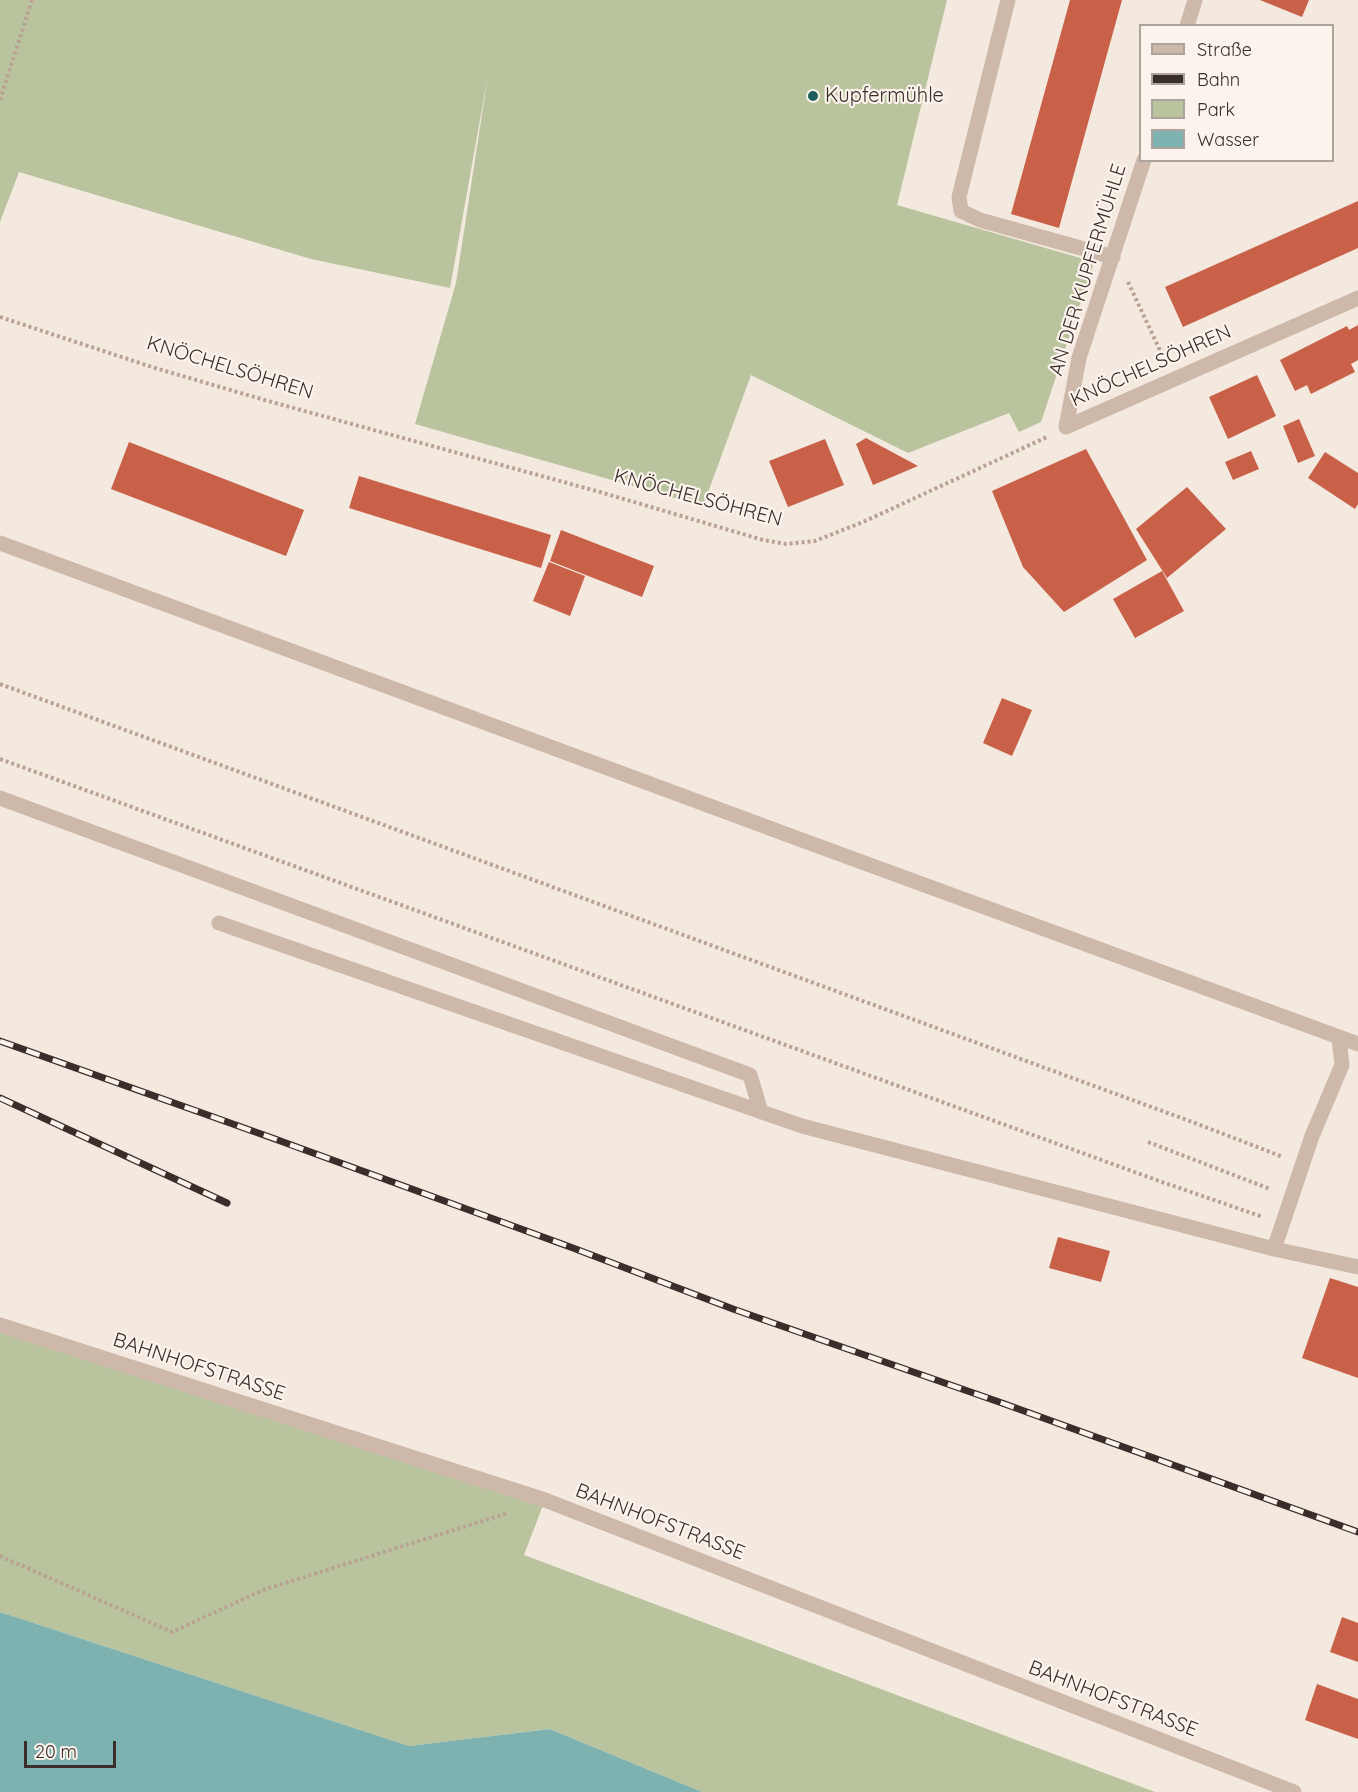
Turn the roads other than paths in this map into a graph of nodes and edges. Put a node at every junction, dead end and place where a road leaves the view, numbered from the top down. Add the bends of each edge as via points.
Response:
1 (1008, 0) edge
2 (1196, 0) edge
3 (1188, 24) edge
4 (1143, 162) edge
5 (1113, 256) junction
6 (1358, 298) edge
7 (1066, 427) joint
8 (0, 543) edge
9 (0, 798) edge
10 (219, 923) dead end
11 (1339, 1037) junction
12 (1358, 1044) edge
13 (761, 1112) junction
14 (1274, 1249) junction
15 (1358, 1267) edge
16 (0, 1325) edge
17 (1294, 1792) edge

1 - 5 street via 959,198 961,211 980,220
2 - 3 street
4 - 5 street, AN DER KUPFERMÜHLE
5 - 7 street, AN DER KUPFERMÜHLE via 1079,358
6 - 7 street, KNÖCHELSÖHREN
8 - 11 street
9 - 13 street via 750,1075
10 - 13 street
11 - 12 street
11 - 14 street via 1342,1065 1312,1136
13 - 14 street
14 - 15 street
16 - 17 street, BAHNHOFSTRASSE via 545,1500

